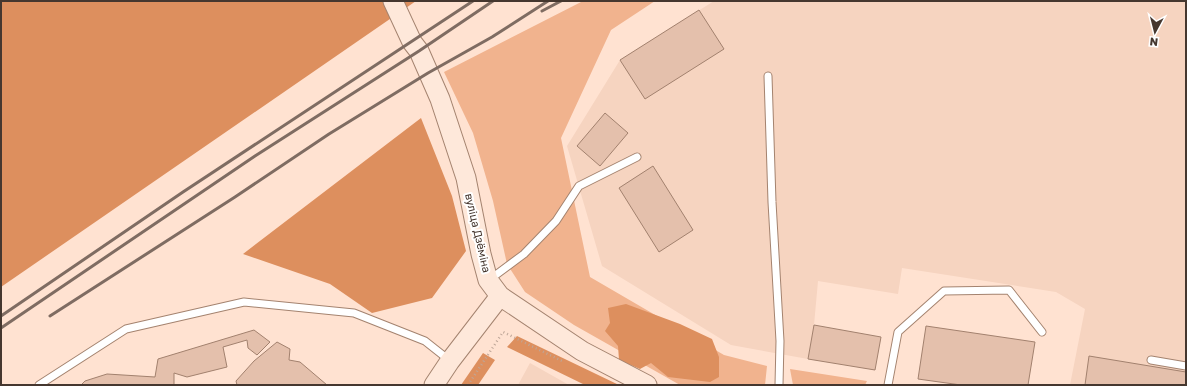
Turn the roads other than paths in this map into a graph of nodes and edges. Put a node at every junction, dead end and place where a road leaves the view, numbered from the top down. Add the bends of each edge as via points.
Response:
1 (393, 1) edge
2 (768, 76) dead end
3 (637, 157) dead end
4 (488, 280) junction
5 (500, 296) junction
6 (1042, 332) dead end
7 (1151, 360) dead end
8 (450, 361) junction
9 (1186, 366) edge
10 (39, 385) edge
11 (434, 385) edge
12 (647, 385) edge
13 (779, 385) edge
14 (888, 385) edge

1 - 4 street, вуліца Дзёміна via 440,99 466,178
2 - 13 lane via 780,341
3 - 4 lane via 579,186 556,221 535,243
4 - 5 street, вуліца Дзёміна
5 - 8 street
5 - 12 street, вуліца Дзёміна via 582,351
6 - 14 lane via 1009,290 944,291 898,332
7 - 9 lane
8 - 10 lane via 425,341 354,313 244,302 126,329
8 - 11 street

